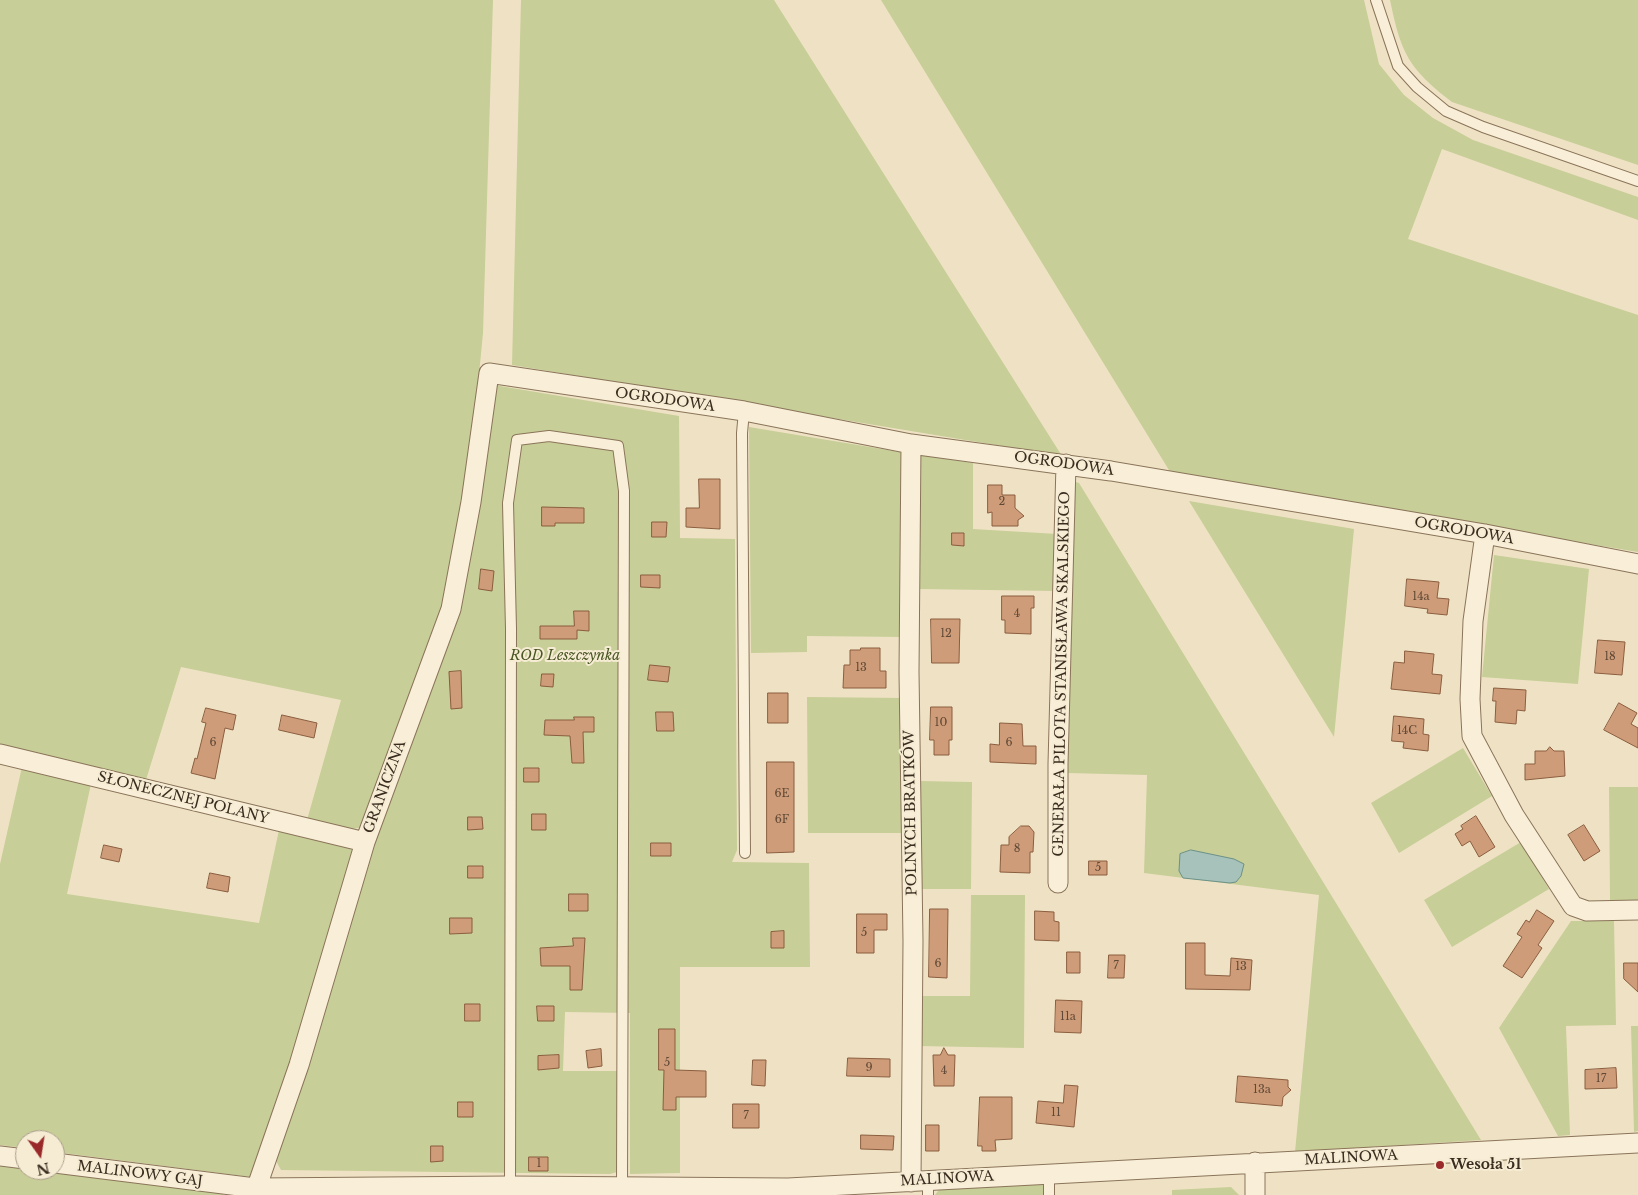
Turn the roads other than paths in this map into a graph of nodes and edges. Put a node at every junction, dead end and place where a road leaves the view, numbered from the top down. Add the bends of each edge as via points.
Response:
1 (1376, 0) edge
2 (1638, 182) edge
3 (489, 373) joint
4 (744, 411) junction
5 (911, 444) junction
6 (1066, 464) junction
7 (1485, 534) junction
8 (1638, 564) edge
9 (0, 754) edge
10 (365, 842) junction
11 (744, 852) dead end
12 (1058, 883) dead end
13 (1638, 910) edge
14 (1638, 1143) edge
15 (0, 1156) edge
16 (15, 1158) edge
17 (1256, 1162) junction
18 (65, 1164) edge
19 (1050, 1174) junction
20 (510, 1186) junction
21 (622, 1186) junction
22 (922, 1186) edge
23 (550, 1190) edge
24 (255, 1191) edge
25 (641, 1191) edge
26 (799, 1191) edge
27 (1049, 1195) edge
28 (1255, 1195) edge

1 - 2 lane via 1398,66 1417,88 1446,111
3 - 4 street, OGRODOWA
3 - 10 street, GRANICZNA via 471,502 450,609
4 - 5 street, OGRODOWA
4 - 11 lane
5 - 6 street, OGRODOWA
5 - 22 street, POLNYCH BRATKÓW via 913,941
6 - 7 street, OGRODOWA
6 - 12 street, GENERAŁA PILOTA STANISŁAWA SKALSKIEGO
7 - 8 street, OGRODOWA
7 - 13 street via 1473,621 1470,689 1471,730 1476,746 1514,815 1573,906 1587,911
9 - 10 street, SŁONECZNEJ POLANY
10 - 24 street, GRANICZNA via 299,1065
14 - 17 street, MALINOWA
15 - 16 street
17 - 19 street, MALINOWA
17 - 28 street
18 - 24 street, MALINOWY GAJ
19 - 22 street, MALINOWA
19 - 27 lane
20 - 21 lane via 511,629 508,503 517,440 549,436 618,446 624,491
20 - 23 street, MALINOWA
20 - 24 street, MALINOWA
21 - 23 street, MALINOWA
21 - 25 street, MALINOWA
22 - 26 street, MALINOWA
25 - 26 street, MALINOWA

